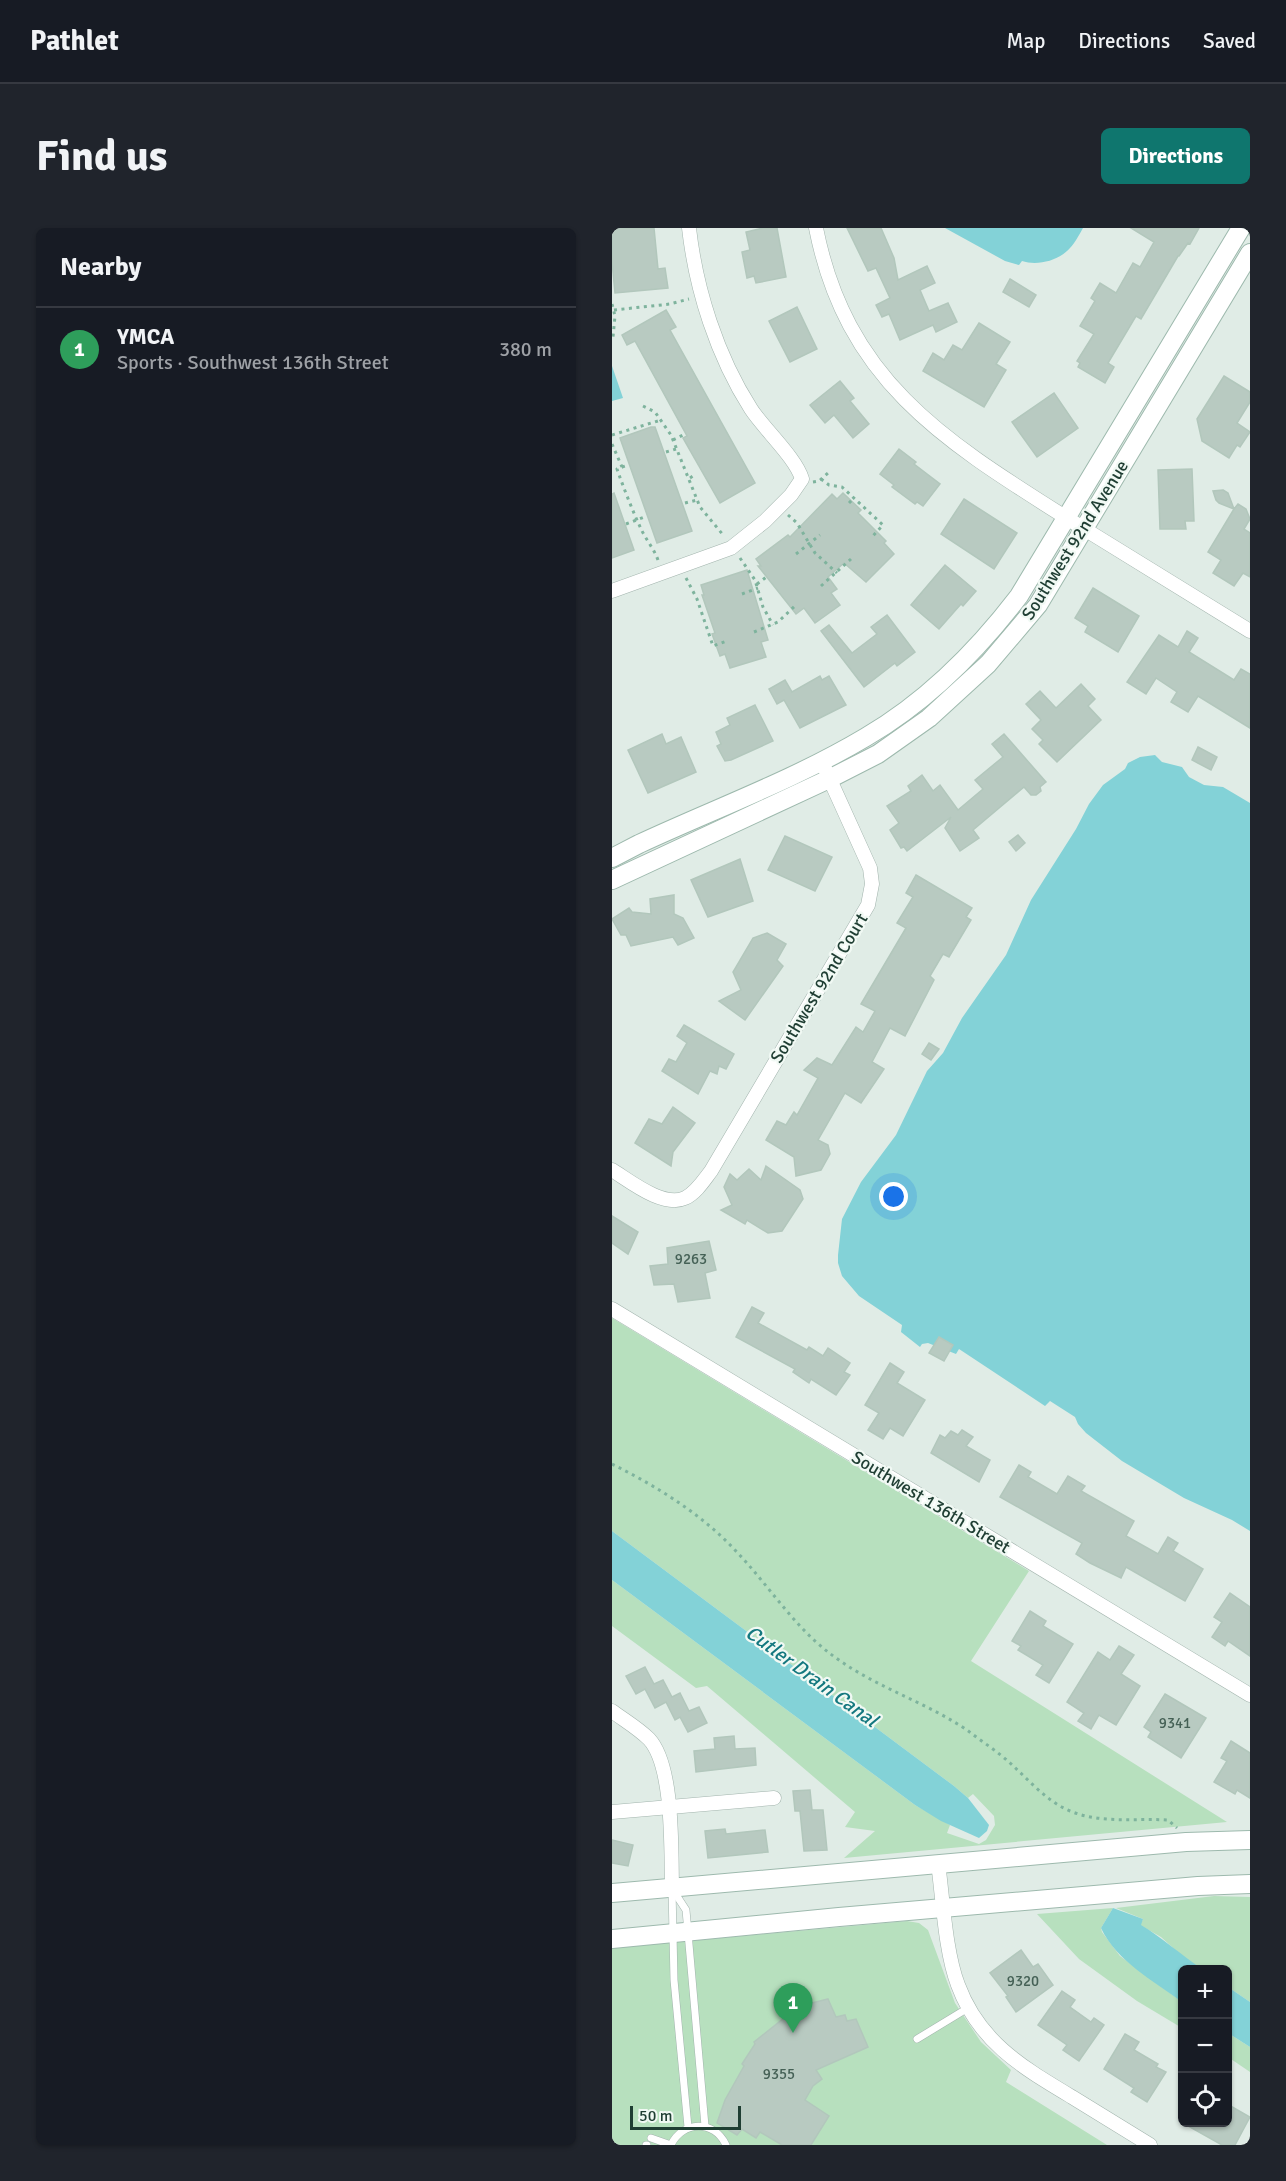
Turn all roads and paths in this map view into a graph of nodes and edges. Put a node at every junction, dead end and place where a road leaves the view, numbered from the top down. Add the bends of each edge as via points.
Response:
1 (689, 228) edge
2 (816, 228) edge
3 (1241, 228) edge
4 (1250, 253) edge
5 (678, 303) dead end
6 (612, 304) edge
7 (614, 310) junction
8 (613, 337) edge
9 (643, 405) dead end
10 (661, 420) junction
11 (685, 434) dead end
12 (612, 435) edge
13 (673, 440) junction
14 (612, 444) edge
15 (675, 449) junction
16 (666, 452) dead end
17 (628, 465) dead end
18 (622, 467) junction
19 (615, 470) edge
20 (829, 472) dead end
21 (696, 474) dead end
22 (690, 478) junction
23 (854, 498) junction
24 (697, 500) junction
25 (685, 503) dead end
26 (849, 503) dead end
27 (786, 513) dead end
28 (646, 516) dead end
29 (1067, 518) junction
30 (638, 520) junction
31 (626, 524) dead end
32 (1084, 529) junction
33 (820, 535) dead end
34 (872, 537) dead end
35 (727, 538) dead end
36 (810, 544) junction
37 (796, 554) dead end
38 (737, 555) dead end
39 (851, 560) dead end
40 (659, 563) dead end
41 (837, 573) junction
42 (684, 575) dead end
43 (769, 576) dead end
44 (758, 586) junction
45 (821, 586) dead end
46 (612, 591) edge
47 (741, 594) dead end
48 (797, 604) dead end
49 (773, 625) junction
50 (1250, 631) edge
51 (754, 632) dead end
52 (727, 641) dead end
53 (825, 770) junction
54 (612, 858) edge
55 (612, 880) edge
56 (612, 1170) edge
57 (612, 1309) edge
58 (612, 1464) edge
59 (1250, 1695) edge
60 (612, 1711) edge
61 (774, 1798) dead end
62 (669, 1806) junction
63 (612, 1812) edge
64 (1168, 1821) dead end
65 (1250, 1840) edge
66 (939, 1863) junction
67 (1250, 1884) edge
68 (672, 1887) junction
69 (612, 1893) edge
70 (944, 1908) junction
71 (679, 1932) junction
72 (612, 1939) edge
73 (968, 2008) junction
74 (917, 2039) dead end
75 (705, 2126) junction
76 (688, 2127) junction
77 (648, 2143) edge
78 (671, 2145) edge
79 (726, 2145) edge
80 (1150, 2145) edge

1 - 46 street via 708,314 732,374 752,410 802,479 791,495 734,546
2 - 29 street via 822,256 844,313 864,350 891,385 917,414 963,451
3 - 29 street, Southwest 92nd Avenue
4 - 32 street, Southwest 92nd Avenue
5 - 7 path
6 - 7 path
7 - 8 path
9 - 10 path
10 - 12 path
10 - 13 path
11 - 13 path
13 - 15 path
14 - 18 path
15 - 16 path
15 - 22 path
17 - 18 path
18 - 19 path
19 - 30 path
20 - 23 path via 820,480 842,487
21 - 22 path
22 - 24 path
23 - 26 path
23 - 34 path via 883,525
24 - 25 path
24 - 35 path
27 - 36 path
28 - 30 path
29 - 32 street
29 - 53 street, Southwest 92nd Avenue via 1019,596 973,651 914,703
30 - 31 path
30 - 40 path
32 - 50 street
32 - 53 street, Southwest 92nd Avenue via 1038,605 1004,647 956,695 878,753
33 - 36 path
36 - 37 path
36 - 41 path
38 - 44 path
39 - 41 path
41 - 45 path
42 - 52 path via 713,646
43 - 44 path
44 - 47 path
44 - 49 path
48 - 49 path
49 - 51 path
53 - 54 street, Southwest 92nd Avenue via 649,839
53 - 55 street, Southwest 92nd Avenue
53 - 56 street, Southwest 92nd Court via 870,868 870,900 697,1189 686,1198 672,1200 653,1195
57 - 59 street, Southwest 136th Street
58 - 64 path via 648,1482 710,1527 733,1547 796,1623 838,1660 964,1729 1056,1803 1097,1819
60 - 62 street via 649,1739 657,1750
61 - 62 street
62 - 63 street
62 - 68 street
65 - 66 street
66 - 68 street
66 - 70 street
67 - 70 street
68 - 69 street
68 - 71 lane
68 - 71 lane via 686,1910
70 - 71 street
70 - 73 street via 952,1967
71 - 72 street
71 - 75 lane
71 - 76 lane via 674,1980
73 - 74 lane
73 - 80 street via 1012,2060
75 - 76 lane
75 - 79 lane via 720,2135
76 - 78 lane
77 - 78 lane

